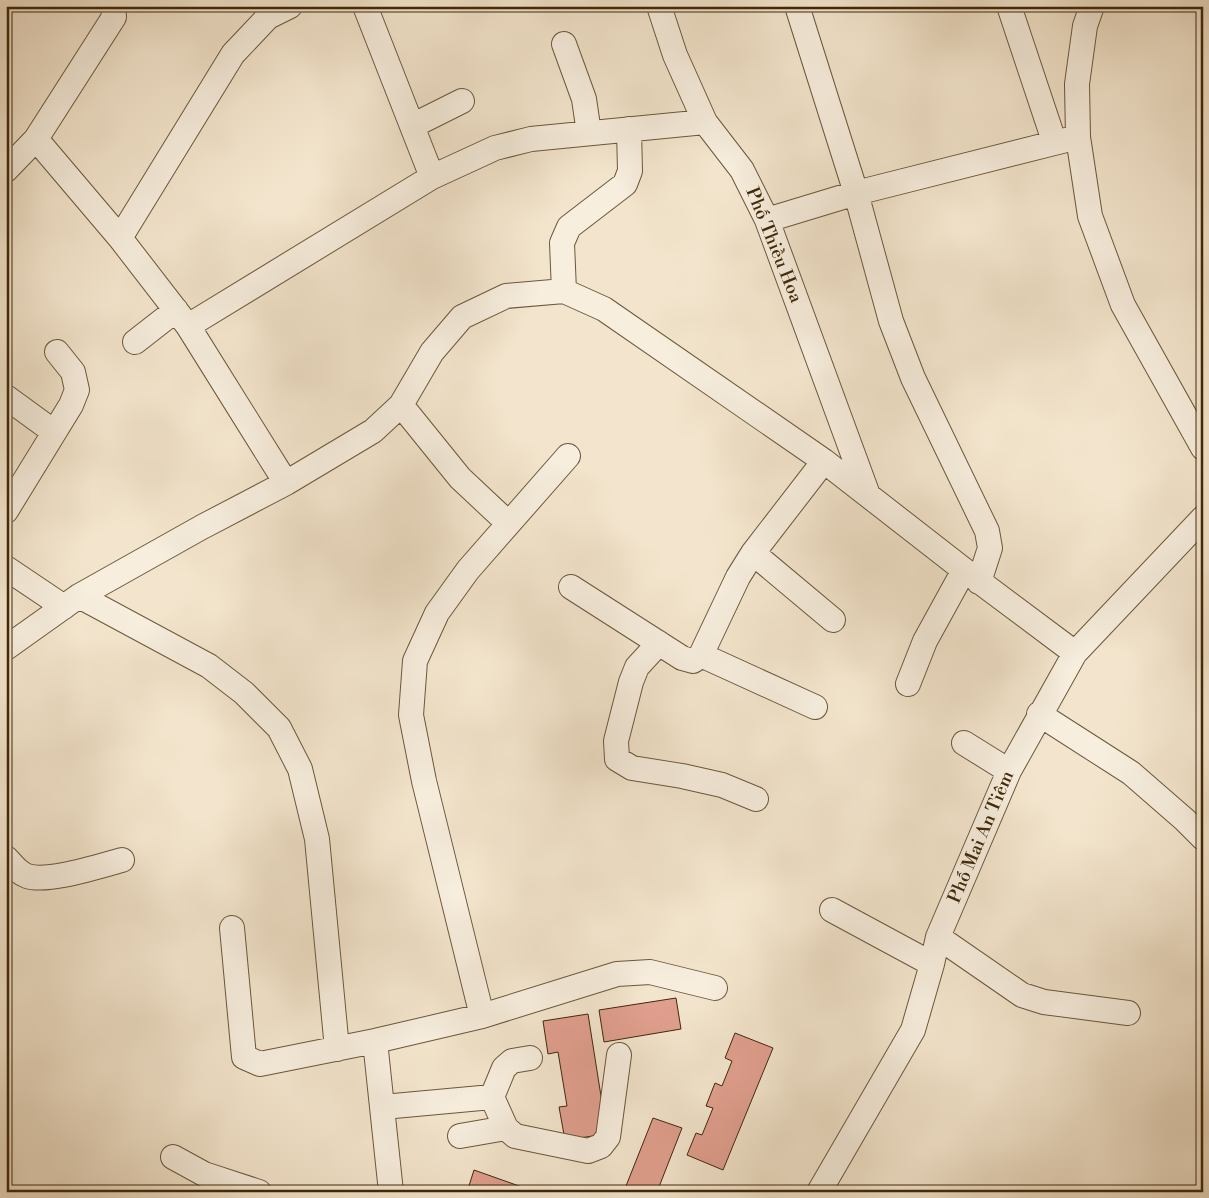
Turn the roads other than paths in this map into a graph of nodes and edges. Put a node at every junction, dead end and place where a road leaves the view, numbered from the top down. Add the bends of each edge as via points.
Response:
1 (113, 6) edge
2 (290, 6) edge
3 (365, 6) edge
4 (658, 6) edge
5 (797, 6) edge
6 (1009, 6) edge
7 (1092, 6) edge
8 (564, 44) dead end
9 (462, 101) dead end
10 (705, 122) junction
11 (412, 126) junction
12 (628, 129) junction
13 (589, 133) junction
14 (1078, 136) junction
15 (36, 139) junction
16 (1054, 141) junction
17 (6, 170) edge
18 (432, 177) junction
19 (856, 193) junction
20 (767, 220) junction
21 (120, 238) junction
22 (564, 291) junction
23 (182, 318) junction
24 (135, 342) dead end
25 (57, 352) dead end
26 (6, 397) edge
27 (401, 405) junction
28 (54, 432) junction
29 (1203, 448) edge
30 (568, 456) dead end
31 (824, 461) junction
32 (286, 483) junction
33 (868, 495) junction
34 (6, 510) edge
35 (1203, 518) edge
36 (508, 523) junction
37 (753, 553) junction
38 (6, 568) edge
39 (972, 576) junction
40 (570, 587) dead end
41 (72, 602) junction
42 (833, 620) dead end
43 (659, 643) junction
44 (6, 648) edge
45 (1075, 653) junction
46 (701, 656) junction
47 (908, 684) dead end
48 (814, 707) dead end
49 (1039, 714) junction
50 (964, 743) dead end
51 (1008, 770) junction
52 (756, 799) dead end
53 (1203, 838) edge
54 (6, 858) edge
55 (122, 860) dead end
56 (832, 910) dead end
57 (232, 928) dead end
58 (938, 937) junction
59 (932, 964) junction
60 (715, 988) dead end
61 (1128, 1013) dead end
62 (482, 1016) junction
63 (375, 1041) junction
64 (337, 1049) junction
65 (619, 1055) dead end
66 (530, 1058) dead end
67 (492, 1097) junction
68 (383, 1107) junction
69 (506, 1128) junction
70 (460, 1136) dead end
71 (173, 1157) dead end
72 (259, 1192) edge
73 (391, 1192) edge
74 (819, 1192) edge

1 - 15 street via 114,17
2 - 21 street via 268,17 233,54
3 - 11 street
4 - 10 street, Phố Thiều Hoa via 675,56
5 - 19 street
6 - 16 street
7 - 14 street via 1085,26 1076,84
8 - 13 street via 584,99
9 - 11 street
10 - 12 street
10 - 20 street, Phố Thiều Hoa via 742,170
11 - 18 street
12 - 13 street
12 - 22 street via 630,170 625,184 569,227 562,243
13 - 18 street via 531,139 495,148
14 - 16 street
14 - 29 street via 1090,216 1123,305
15 - 17 street
15 - 21 street
16 - 19 street
18 - 23 street
19 - 20 street
19 - 39 street via 891,321 913,378 988,531 990,548
20 - 33 street, Phố Thiều Hoa
21 - 23 street
22 - 27 street via 506,296 462,317 432,352
22 - 31 street via 604,309
23 - 24 street
23 - 32 street
25 - 28 street via 73,372 77,390
26 - 28 street
27 - 32 street via 373,431
27 - 36 street via 460,478
28 - 34 street
30 - 36 street
31 - 33 street
31 - 37 street
32 - 41 street
33 - 39 street
35 - 45 street, Phố Mai An Tiêm
36 - 62 street via 437,613 415,661 412,715 424,781
37 - 42 street
37 - 46 street via 738,577
38 - 41 street
39 - 45 street
39 - 47 street via 925,641
40 - 43 street
41 - 44 street
41 - 64 street via 208,666 244,693 279,728 300,769 317,839
43 - 46 street via 682,658 693,660
43 - 52 street via 637,668 631,682 616,742 617,759 632,768 722,785
45 - 49 street, Phố Mai An Tiêm
46 - 48 street
49 - 51 street, Phố Mai An Tiêm
49 - 53 street via 1131,774
50 - 51 street
51 - 58 street, Phố Mai An Tiêm
54 - 55 street via 26,876 50,878
56 - 59 street
57 - 64 street via 244,1057 260,1064
58 - 59 street, Phố Mai An Tiêm
58 - 61 street via 1022,995 1044,1002
59 - 74 street, Phố Mai An Tiêm via 913,1030
60 - 62 street via 650,972 617,974
62 - 63 street
63 - 64 street
63 - 68 street
65 - 69 street via 608,1137 601,1146 588,1151 515,1136
66 - 67 street via 512,1061 504,1068
67 - 68 street
67 - 69 street
68 - 73 street
69 - 70 street
71 - 72 street via 204,1174

